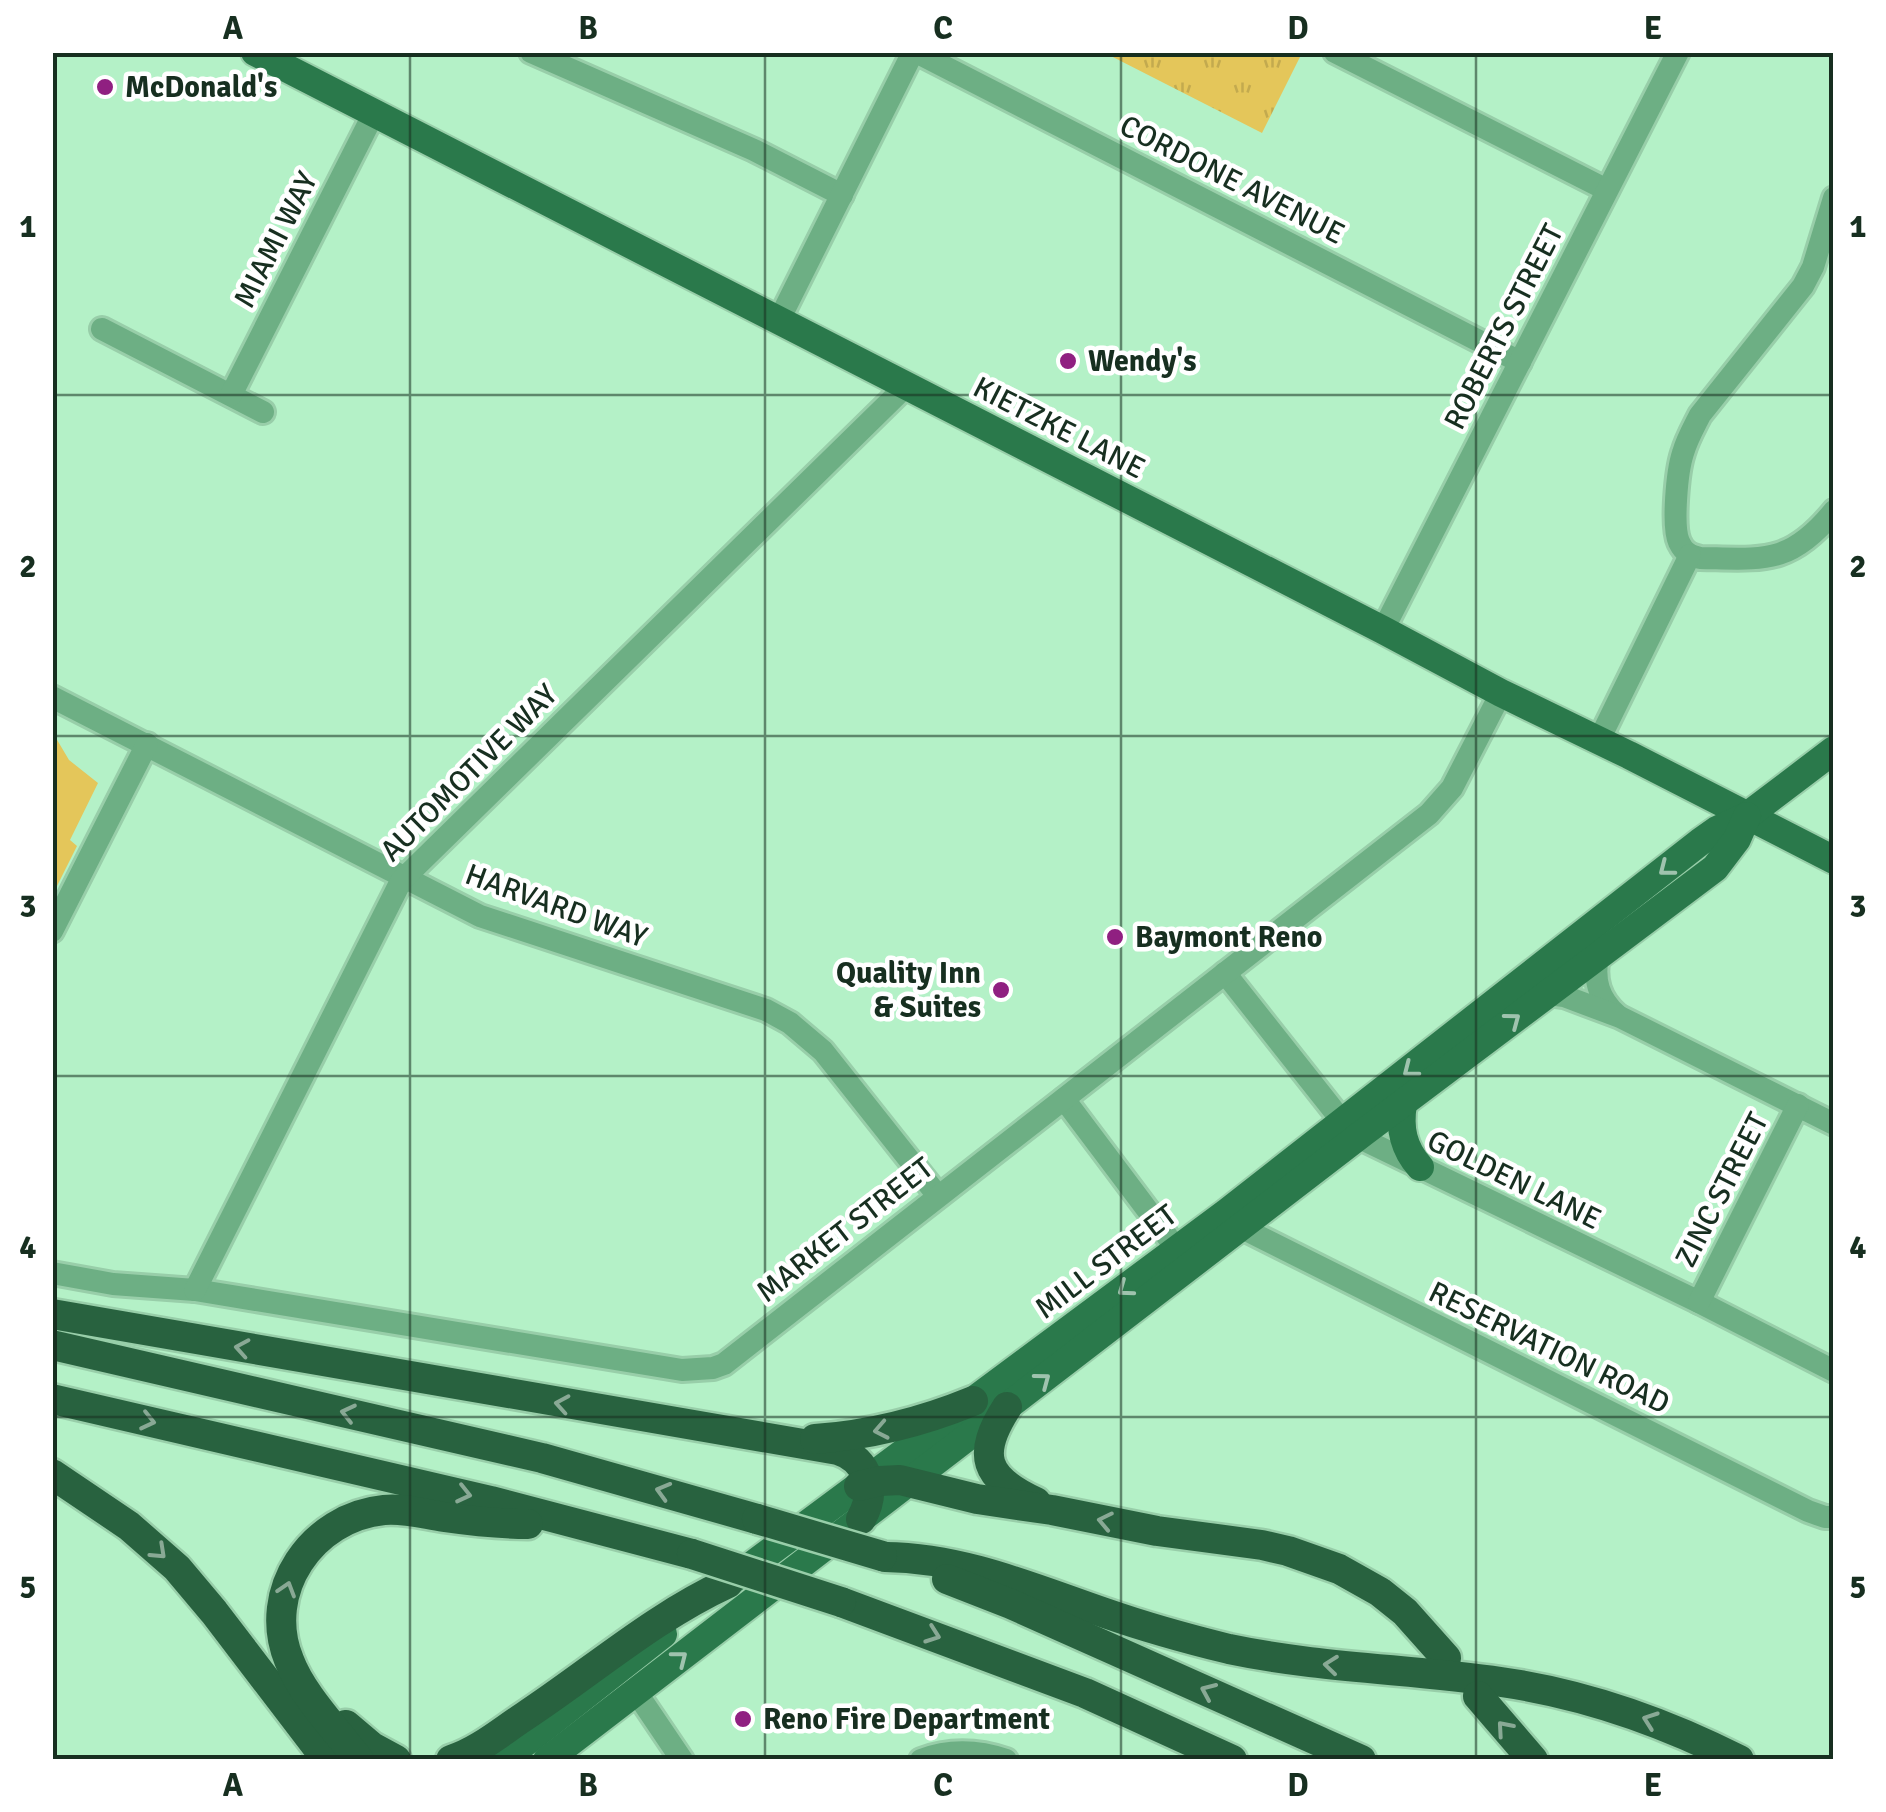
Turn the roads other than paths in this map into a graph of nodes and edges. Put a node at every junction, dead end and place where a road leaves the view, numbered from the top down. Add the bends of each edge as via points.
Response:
1 (255, 52) edge
2 (531, 52) edge
3 (914, 52) edge
4 (1335, 52) edge
5 (1678, 52) edge
6 (374, 113) junction
7 (1607, 190) junction
8 (842, 195) junction
9 (1834, 198) edge
10 (780, 320) junction
11 (102, 329) dead end
12 (1520, 362) junction
13 (906, 386) junction
14 (231, 395) junction
15 (263, 412) dead end
16 (1834, 511) edge
17 (1690, 555) junction
18 (1383, 630) junction
19 (1501, 693) junction
20 (52, 697) edge
21 (1599, 740) junction
22 (147, 744) junction
23 (1834, 750) edge
24 (1747, 816) junction
25 (1834, 860) edge
26 (404, 877) junction
27 (52, 931) edge
28 (1598, 956) junction
29 (1225, 973) junction
30 (1548, 994) junction
31 (1620, 1016) junction
32 (1064, 1098) junction
33 (1403, 1104) junction
34 (1798, 1106) junction
35 (1834, 1124) edge
36 (1351, 1129) junction
37 (1420, 1167) junction
38 (938, 1196) junction
39 (1240, 1228) junction
40 (1183, 1258) junction
41 (52, 1273) edge
42 (195, 1290) junction
43 (1698, 1302) junction
44 (52, 1314) edge
45 (52, 1345) edge
46 (1834, 1371) edge
47 (52, 1400) edge
48 (973, 1401) junction
49 (1007, 1407) junction
50 (762, 1438) junction
51 (52, 1474) edge
52 (910, 1482) junction
53 (866, 1483) junction
54 (1052, 1510) junction
55 (1833, 1517) edge
56 (861, 1518) junction
57 (620, 1534) junction
58 (884, 1556) junction
59 (728, 1583) junction
60 (1446, 1658) dead end
61 (300, 1682) junction
62 (636, 1692) junction
63 (1478, 1696) dead end
64 (327, 1760) edge
65 (359, 1760) edge
66 (396, 1760) edge
67 (452, 1760) edge
68 (503, 1760) edge
69 (547, 1760) edge
70 (682, 1760) edge
71 (921, 1760) edge
72 (1006, 1760) edge
73 (1232, 1760) edge
74 (1361, 1760) edge
75 (1532, 1760) edge
76 (1739, 1760) edge

1 - 6 main road, KIETZKE LANE
2 - 8 street
3 - 8 street
3 - 12 street, CORDONE AVENUE
4 - 7 street
5 - 7 street, ROBERTS STREET
6 - 10 main road, KIETZKE LANE
6 - 14 street, MIAMI WAY
7 - 12 street, ROBERTS STREET
8 - 10 street
9 - 17 street via 1804,286 1690,434 1677,491 1677,538
10 - 13 main road, KIETZKE LANE
11 - 14 street
12 - 18 street, ROBERTS STREET
13 - 18 main road, KIETZKE LANE
13 - 26 street, AUTOMOTIVE WAY
14 - 15 street
16 - 17 street via 1802,544 1770,557
17 - 21 street
18 - 19 main road, KIETZKE LANE
19 - 21 main road, KIETZKE LANE
19 - 29 street, MARKET STREET via 1439,804
20 - 22 street, HARVARD WAY
21 - 24 main road, KIETZKE LANE
22 - 26 street, HARVARD WAY
22 - 27 street
23 - 24 main road, MILL STREET
24 - 25 main road, KIETZKE LANE
24 - 28 main road, MILL STREET via 1716,868
24 -> 36 main road, MILL STREET via 1700,842
26 - 38 street, HARVARD WAY via 480,916 790,1022 822,1051
26 - 42 street, AUTOMOTIVE WAY
28 - 30 main road, MILL STREET
28 - 31 street via 1598,988
29 - 32 street, MARKET STREET
29 - 36 street, GOLDEN LANE
30 - 31 street
33 -> 30 main road, MILL STREET
31 - 34 street
32 - 38 street, MARKET STREET
32 - 40 street
33 - 36 main road, MILL STREET
33 - 37 main road via 1405,1144
34 - 35 street
34 - 43 street, ZINC STREET
36 - 37 street, GOLDEN LANE
36 - 39 main road, MILL STREET
36 - 40 main road, MILL STREET
37 - 43 street, GOLDEN LANE
38 - 42 street, MARKET STREET via 713,1368 426,1330
39 - 40 main road, MILL STREET
39 - 55 street, RESERVATION ROAD via 1808,1511
40 -> 48 main road, MILL STREET
49 -> 40 main road, MILL STREET
41 - 42 street, MARKET STREET
43 - 46 street, GOLDEN LANE
50 -> 44 highway
58 -> 45 highway, bridge via 542,1458
47 -> 57 highway
48 -> 50 highway via 870,1433
48 - 53 main road, MILL STREET
49 - 52 main road, MILL STREET
49 - 54 highway via 989,1442 990,1465 1010,1488
50 - 53 highway via 843,1452 859,1463
51 -> 64 highway via 177,1568
52 - 53 highway
52 - 54 highway
52 - 56 main road, MILL STREET
53 - 56 highway via 869,1502
53 - 59 main road, MILL STREET
60 -> 54 highway via 1393,1602 1314,1560
62 -> 56 main road, MILL STREET
61 -> 57 highway via 283,1640 284,1596 306,1550 341,1522 400,1510
57 -> 73 highway, bridge via 841,1602 1086,1693
74 -> 58 highway via 1011,1604
76 -> 58 highway via 1662,1724 1558,1692 1261,1655 1167,1632 976,1569
59 - 67 highway via 671,1612
59 - 68 main road, MILL STREET
61 - 65 highway
61 - 66 highway via 360,1738
62 - 69 main road, MILL STREET
62 - 70 street
75 -> 63 highway
71 - 72 street via 966,1752

